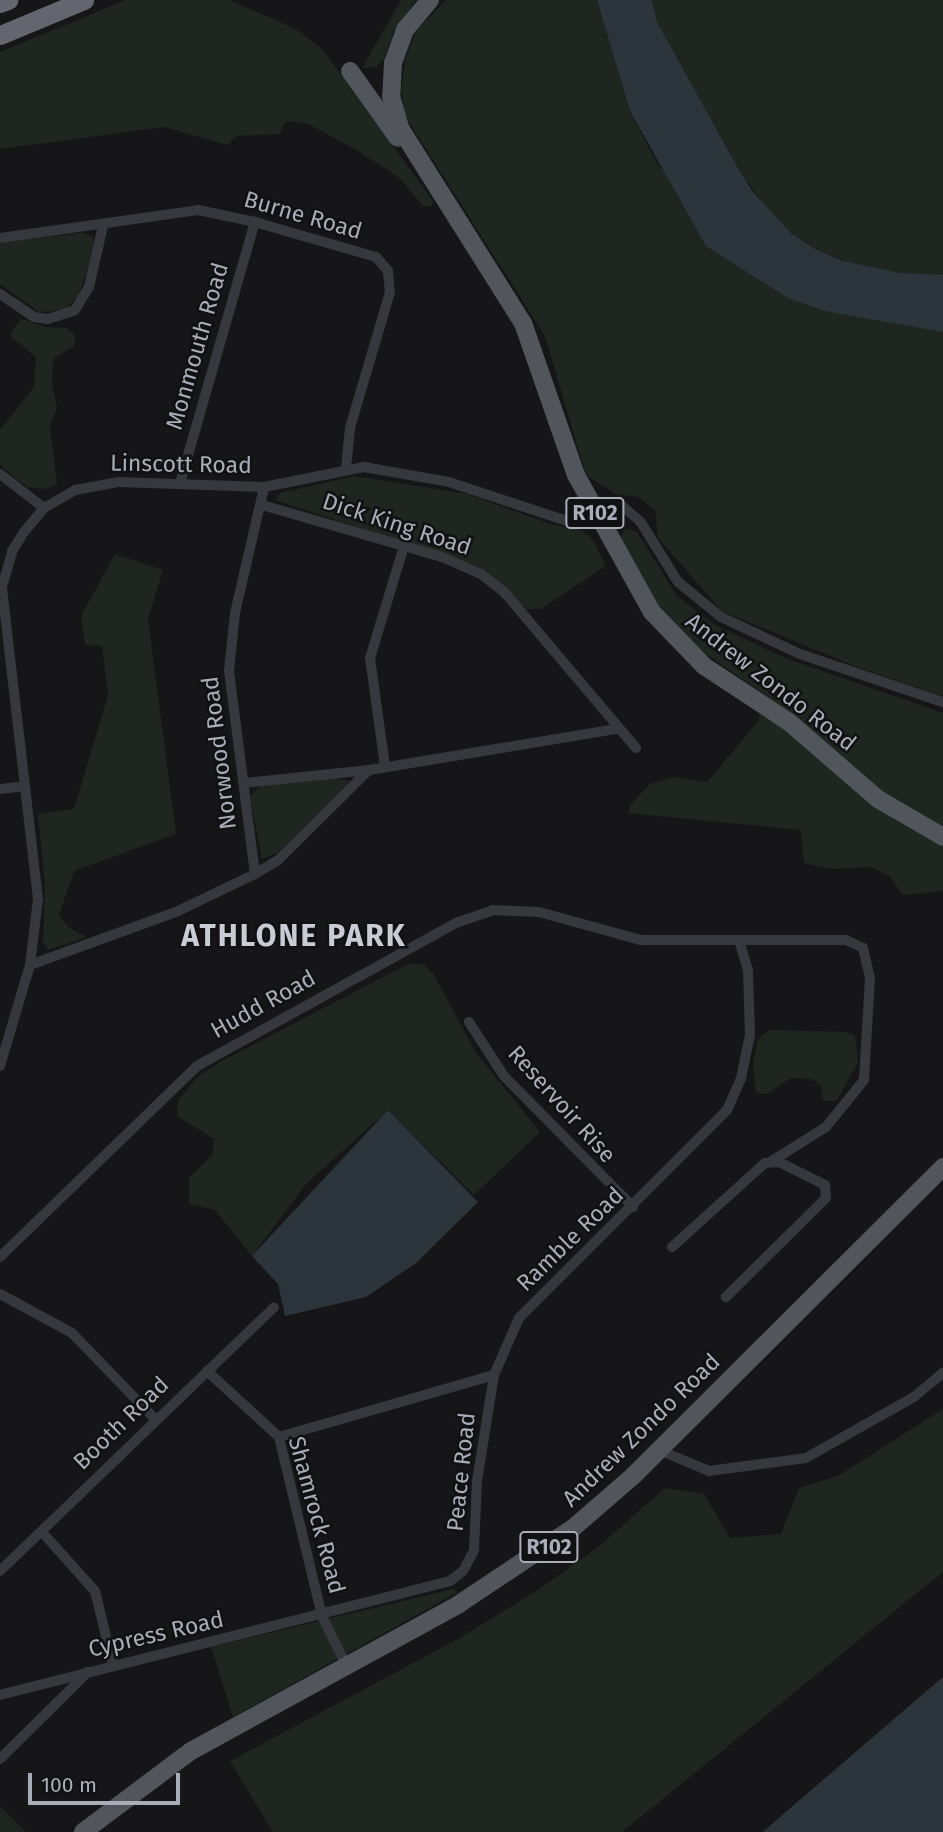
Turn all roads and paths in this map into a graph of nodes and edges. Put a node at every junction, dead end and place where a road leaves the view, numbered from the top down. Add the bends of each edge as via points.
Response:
1 (8, 0) edge
2 (84, 0) edge
3 (430, 0) edge
4 (0, 3) edge
5 (0, 35) edge
6 (350, 71) dead end
7 (407, 144) junction
8 (255, 222) junction
9 (103, 226) junction
10 (0, 238) edge
11 (0, 294) edge
12 (346, 468) junction
13 (0, 474) edge
14 (180, 483) junction
15 (264, 487) junction
16 (262, 505) junction
17 (44, 508) junction
18 (594, 512) junction
19 (404, 546) junction
20 (943, 702) edge
21 (616, 729) junction
22 (636, 748) dead end
23 (385, 766) junction
24 (369, 770) junction
25 (244, 783) junction
26 (25, 786) junction
27 (0, 789) edge
28 (943, 837) edge
29 (255, 874) junction
30 (739, 940) junction
31 (30, 965) junction
32 (469, 1022) dead end
33 (6, 1028) edge
34 (0, 1066) edge
35 (772, 1161) junction
36 (943, 1167) edge
37 (633, 1207) junction
38 (672, 1247) dead end
39 (0, 1257) edge
40 (0, 1294) edge
41 (726, 1297) dead end
42 (274, 1307) dead end
43 (207, 1371) junction
44 (943, 1373) edge
45 (494, 1375) junction
46 (154, 1418) junction
47 (279, 1437) junction
48 (659, 1450) junction
49 (42, 1532) junction
50 (0, 1572) edge
51 (463, 1572) joint
52 (322, 1616) junction
53 (113, 1665) junction
54 (346, 1665) junction
55 (89, 1671) junction
56 (0, 1695) edge
57 (0, 1759) edge
58 (83, 1832) edge

1 - 4 highway
2 - 5 highway
3 - 7 main road, Andrew Zondo Road / R102 via 405,30 391,80 394,113
6 - 7 main road via 386,124
7 - 18 main road, Andrew Zondo Road / R102 via 523,323 565,447
8 - 9 street, Burne Road via 198,210
8 - 12 street, Burne Road via 376,257 388,271 390,292 350,428
8 - 14 street, Monmouth Road
9 - 10 street, Burne Road
9 - 11 street via 89,287 75,310 48,319 34,317
12 - 15 street, Linscott Road
12 - 18 street, Linscott Road via 449,482 564,520
13 - 17 street
14 - 15 street, Linscott Road
14 - 17 street, Linscott Road via 95,484
15 - 16 street, Norwood Road
16 - 19 street, Dick King Road
16 - 25 street, Norwood Road via 235,613 230,661 231,712
17 - 26 street, Linscott Road via 12,551 2,587
18 - 20 street, Linscott Road via 610,506 632,511 678,582 721,617 800,654
18 - 28 main road, Andrew Zondo Road / R102 via 652,612 680,646 789,722 878,799
19 - 21 street, Dick King Road via 462,564 494,583
19 - 23 street via 370,657
21 - 22 street, Dick King Road
21 - 23 street via 598,736
23 - 24 street
24 - 25 street
24 - 29 street via 277,861
25 - 29 street, Norwood Road
26 - 27 street
26 - 31 street, Linscott Road via 38,900
29 - 31 street via 178,911
30 - 35 street, Hudd Road via 855,943 869,961 864,1080 826,1127
30 - 37 street, Ramble Road via 748,970 751,1009 746,1057 735,1096 717,1124
30 - 39 street, Hudd Road via 624,938 515,908 476,914 197,1066
31 - 33 street, Linscott Road
32 - 37 street, Reservoir Rise via 504,1076
33 - 34 street, Linscott Road
35 - 38 street
35 - 41 street via 825,1185 828,1194
36 - 48 main road, Andrew Zondo Road / R102
37 - 45 street, Ramble Road via 519,1318
40 - 46 street via 72,1333
42 - 43 street, Booth Road
43 - 46 street, Booth Road
43 - 47 street, Shamrock Road
44 - 48 street via 914,1397 806,1458 709,1471
45 - 47 street
45 - 51 street, Peace Road via 477,1481 474,1550
46 - 49 street, Booth Road
47 - 52 street, Shamrock Road
48 - 54 main road, Andrew Zondo Road / R102 via 544,1550
49 - 50 street, Booth Road
49 - 53 street via 94,1591
51 - 52 street, Cypress Road via 435,1586
52 - 53 street, Cypress Road
52 - 54 street
53 - 55 street, Cypress Road
54 - 58 main road, Andrew Zondo Road / R102 via 191,1751
55 - 56 street, Cypress Road
55 - 57 street

